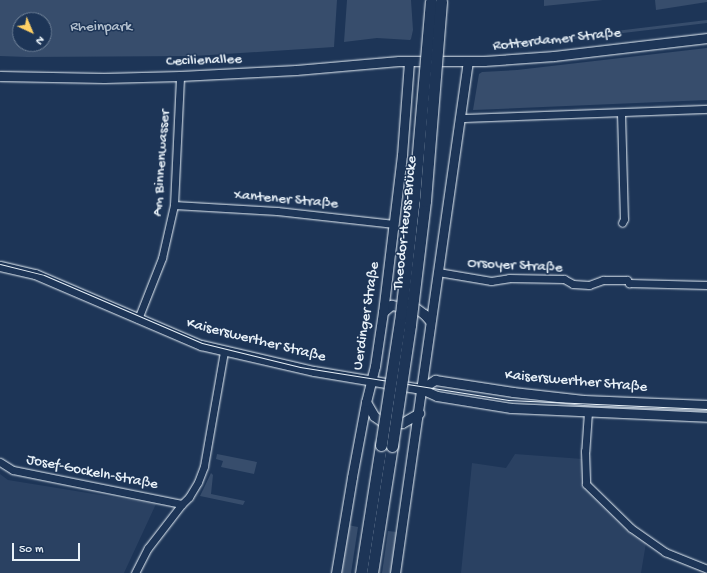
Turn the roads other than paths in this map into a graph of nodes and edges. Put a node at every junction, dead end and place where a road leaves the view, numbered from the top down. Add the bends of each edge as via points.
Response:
1 (436, 1) edge
2 (707, 38) edge
3 (409, 61) junction
4 (468, 61) junction
5 (0, 76) edge
6 (180, 76) junction
7 (707, 109) edge
8 (621, 113) junction
9 (461, 118) junction
10 (174, 205) junction
11 (622, 223) dead end
12 (394, 224) junction
13 (0, 266) edge
14 (438, 272) junction
15 (707, 285) edge
16 (383, 312) junction
17 (138, 319) junction
18 (430, 321) junction
19 (224, 351) junction
20 (371, 381) junction
21 (422, 389) junction
22 (366, 402) junction
23 (707, 405) edge
24 (588, 412) junction
25 (419, 413) junction
26 (707, 417) edge
27 (386, 446) junction
28 (0, 462) edge
29 (182, 504) junction
30 (707, 569) edge
31 (135, 573) edge
32 (336, 573) edge
33 (361, 573) edge
34 (372, 573) edge
35 (395, 573) edge

1 - 27 main road, Theodor-Heuss-Brücke, bridge
2 - 4 street, Rotterdamer Straße via 554,56
3 - 4 street, Rotterdamer Straße
3 - 6 street, Cecilienallee
3 - 12 street, Uerdinger Straße
4 - 9 street
5 - 6 street, Cecilienallee
6 - 10 street, Am Binnenwasser
7 - 8 street
8 - 9 street
8 - 11 street via 624,219
9 - 14 street
10 - 12 street, Xantener Straße via 277,211
10 - 17 street, Am Binnenwasser via 162,258
12 - 16 street, Uerdinger Straße
13 - 17 street, Kaiserswerther Straße via 35,274
14 - 15 street, Orsoyer Straße via 490,281 509,278 564,279 573,284 589,285 603,280 627,280 629,283
14 - 18 street
16 - 18 street via 391,305 417,309
16 - 20 street, Uerdinger Straße
17 - 19 street, Kaiserswerther Straße via 184,339
18 - 21 street
19 - 20 street, Kaiserswerther Straße via 314,372
19 - 29 street via 204,466 198,482
20 - 21 street, Kaiserswerther Straße
20 - 22 street, Uerdinger Straße
21 - 23 street, Kaiserswerther Straße via 435,380 584,400
21 - 24 street, Kaiserswerther Straße via 437,396 511,408
21 - 25 street
22 - 25 street via 374,416 384,423 402,423
22 - 32 street, Uerdinger Straße
24 - 26 street, Kaiserswerther Straße
24 - 30 street via 586,484 631,528 665,552
25 - 35 street
27 - 33 main road
27 - 34 main road
28 - 29 street, Josef-Gockeln-Straße via 13,470
29 - 31 street via 148,548

